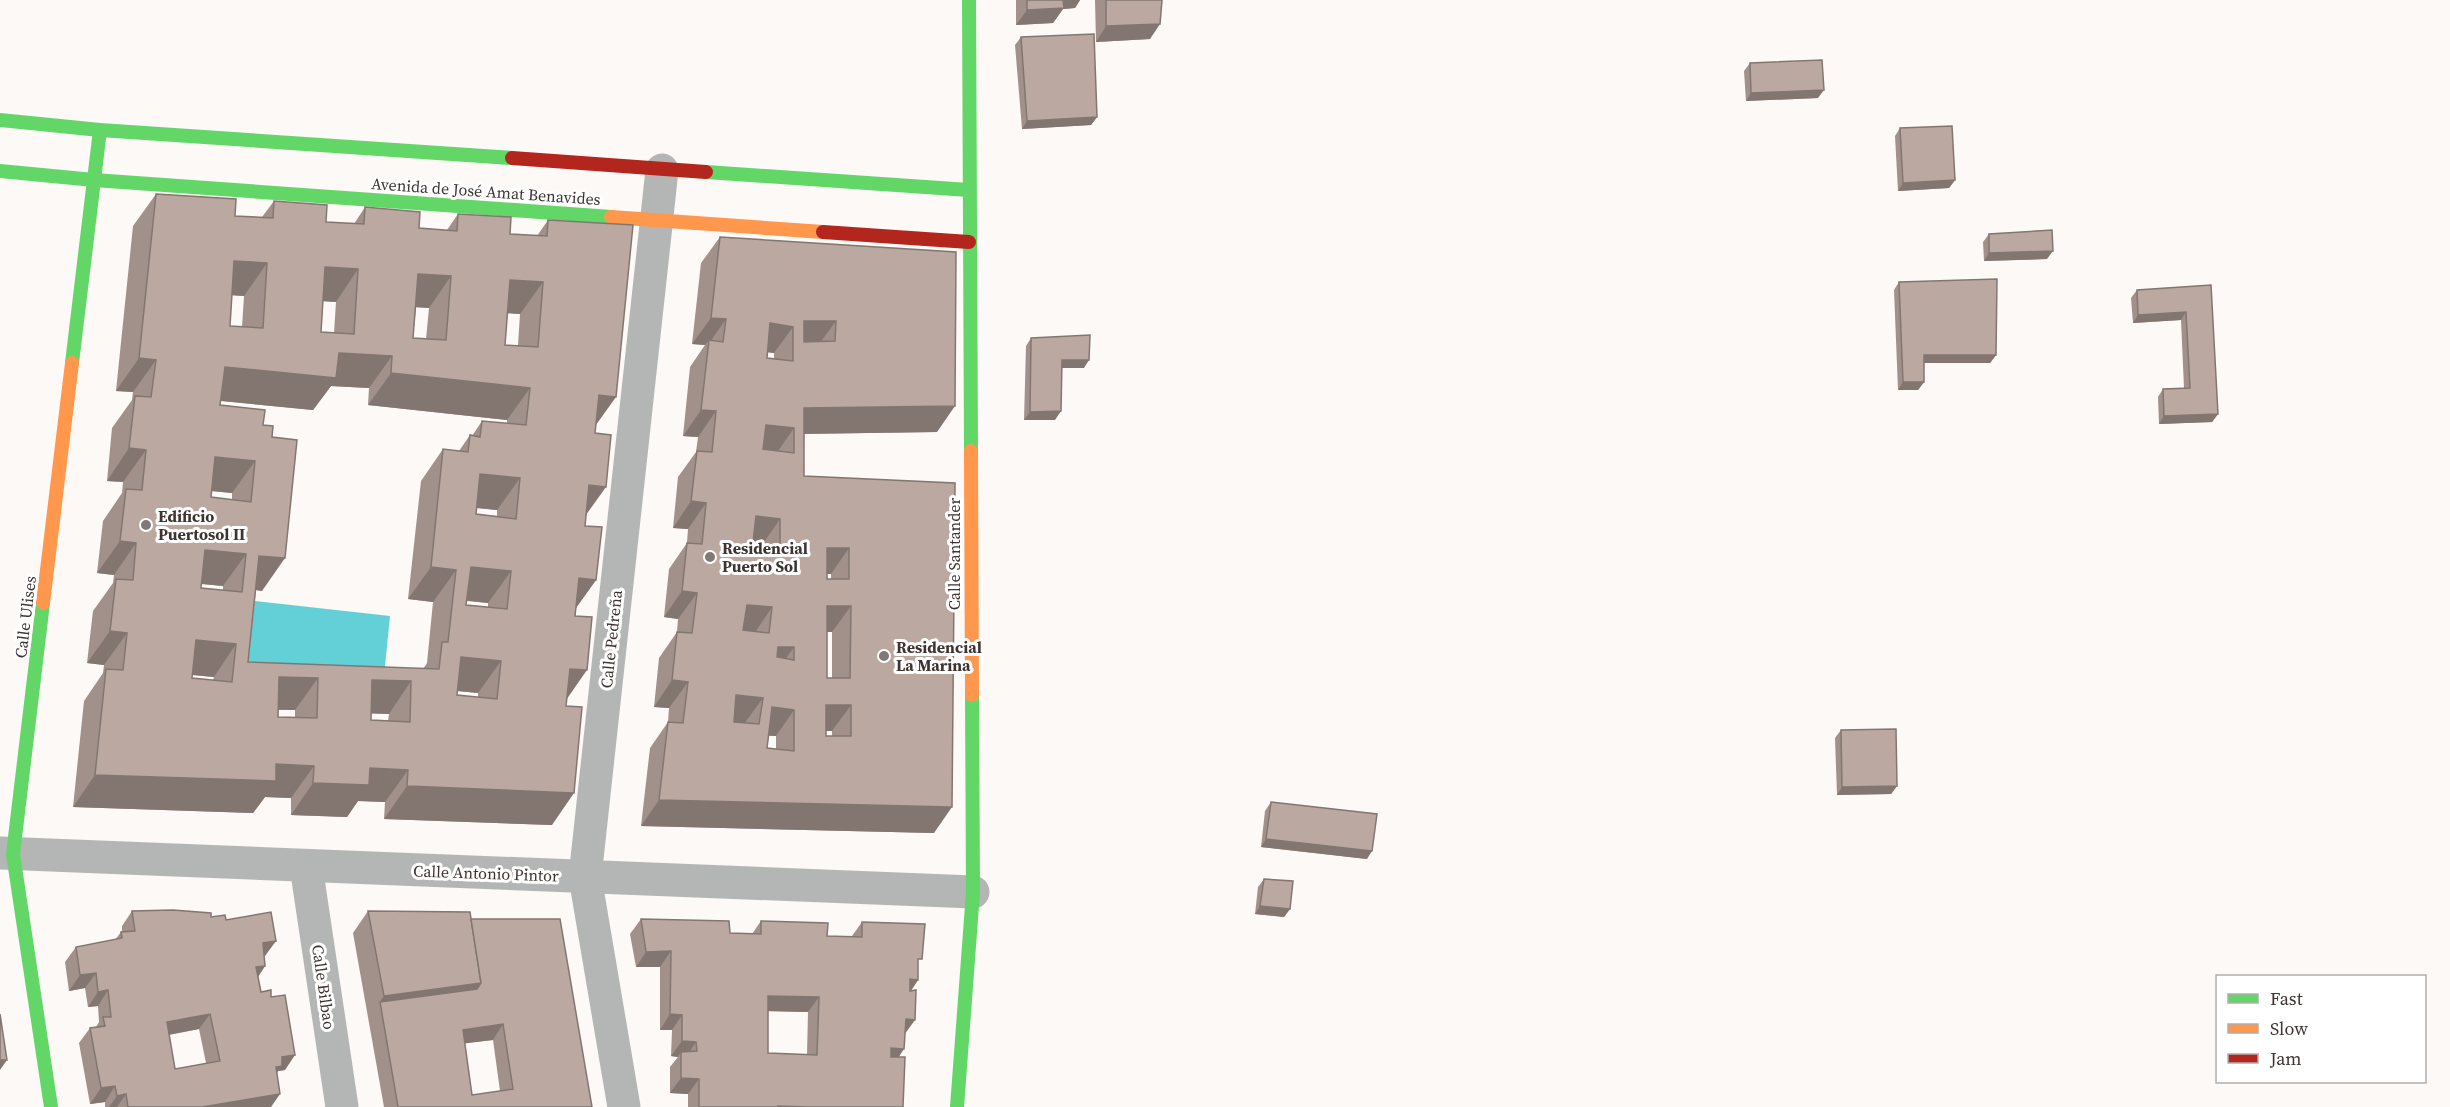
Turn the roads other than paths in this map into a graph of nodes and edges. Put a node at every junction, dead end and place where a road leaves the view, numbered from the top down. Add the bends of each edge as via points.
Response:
1 (969, 0) edge
2 (0, 120) edge
3 (100, 130) junction
4 (662, 170) junction
5 (0, 171) edge
6 (94, 180) junction
7 (969, 190) junction
8 (656, 219) junction
9 (969, 242) junction
10 (6, 854) edge
11 (306, 866) junction
12 (585, 877) junction
13 (973, 892) junction
14 (51, 1107) edge
15 (342, 1107) edge
16 (624, 1107) edge
17 (957, 1107) edge

1 - 7 street, Calle Santander
2 - 3 street, Avenida de José Amat Benavides
3 - 4 street, Avenida de José Amat Benavides
3 - 6 street, Calle Ulises
4 - 7 street, Avenida de José Amat Benavides
4 - 8 street, Calle Pedreña
5 - 6 street, Avenida de José Amat Benavides
6 - 8 street, Avenida de José Amat Benavides
6 - 10 street, Calle Ulises
7 - 9 street, Calle Santander
8 - 9 street, Avenida de José Amat Benavides
8 - 12 street, Calle Pedreña
9 - 13 street, Calle Santander
10 - 11 street, Calle Antonio Pintor
10 - 14 street, Calle Ulises
11 - 12 street, Calle Antonio Pintor
11 - 15 street, Calle Bilbao
12 - 13 street, Calle Antonio Pintor
12 - 16 street, Calle Pedreña
13 - 17 street, Calle Santander

